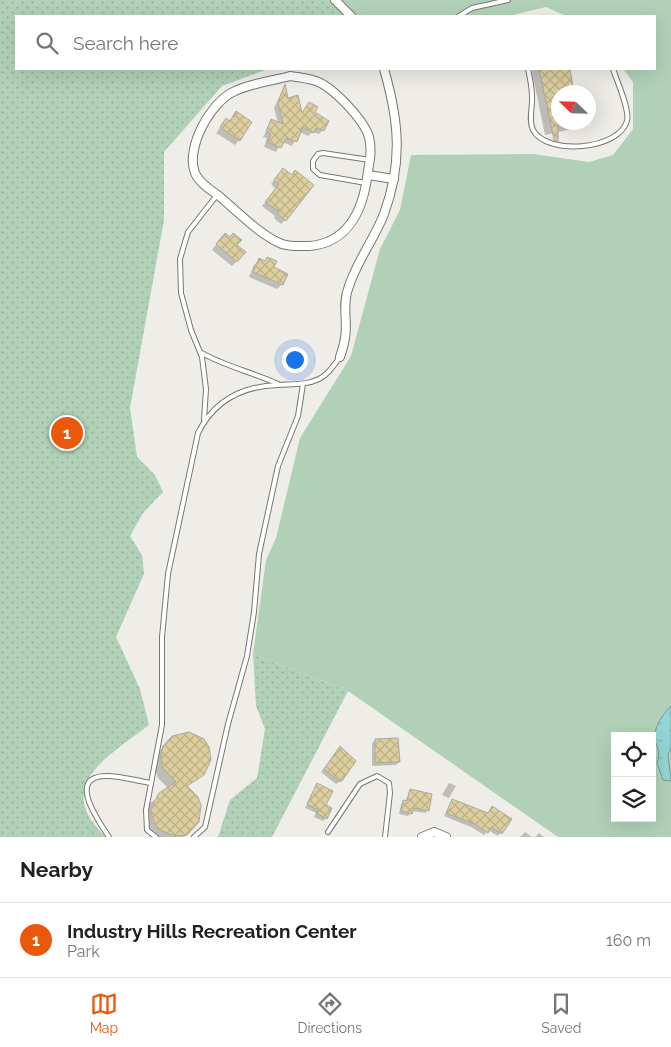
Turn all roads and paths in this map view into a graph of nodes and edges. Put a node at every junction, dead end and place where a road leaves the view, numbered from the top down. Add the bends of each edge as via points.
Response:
1 (335, 0) edge
2 (508, 0) edge
3 (350, 15) edge
4 (461, 15) edge
5 (384, 70) edge
6 (528, 70) edge
7 (613, 70) edge
8 (370, 160) junction
9 (367, 179) junction
10 (394, 179) junction
11 (217, 194) junction
12 (200, 352) junction
13 (340, 357) joint
14 (278, 384) junction
15 (303, 384) junction
16 (203, 422) junction
17 (151, 783) junction
18 (328, 832) dead end
19 (109, 837) edge
20 (156, 837) edge
21 (194, 837) edge
22 (385, 837) edge
23 (422, 837) edge
24 (446, 837) edge

1 - 3 street
2 - 4 lane via 472,8
5 - 10 street via 397,130 398,160
6 - 7 lane via 534,131 544,140 568,146 607,141 625,126 627,114
8 - 9 street
8 - 9 lane via 323,153 313,161 313,169 320,175
8 - 11 street via 369,137 357,117 327,87 316,81 290,76 236,90 210,112 195,144 193,163 201,182
9 - 10 street
9 - 11 street via 362,204 347,229 325,243 311,246 291,246 274,240
10 - 13 street via 384,214 347,292 346,338
11 - 12 lane via 188,232 180,259 181,293
12 - 14 lane
12 - 16 lane via 206,389
13 - 15 lane via 331,371
14 - 15 lane
14 - 16 lane via 236,393 211,411
15 - 21 lane via 298,416 278,466 259,554 247,656 205,827
16 - 17 lane via 192,453 168,574 162,637 162,725
17 - 19 lane via 105,775 88,784 89,804
17 - 20 lane via 146,830
18 - 22 lane via 360,784 377,776 389,783
23 - 24 street via 434,832

